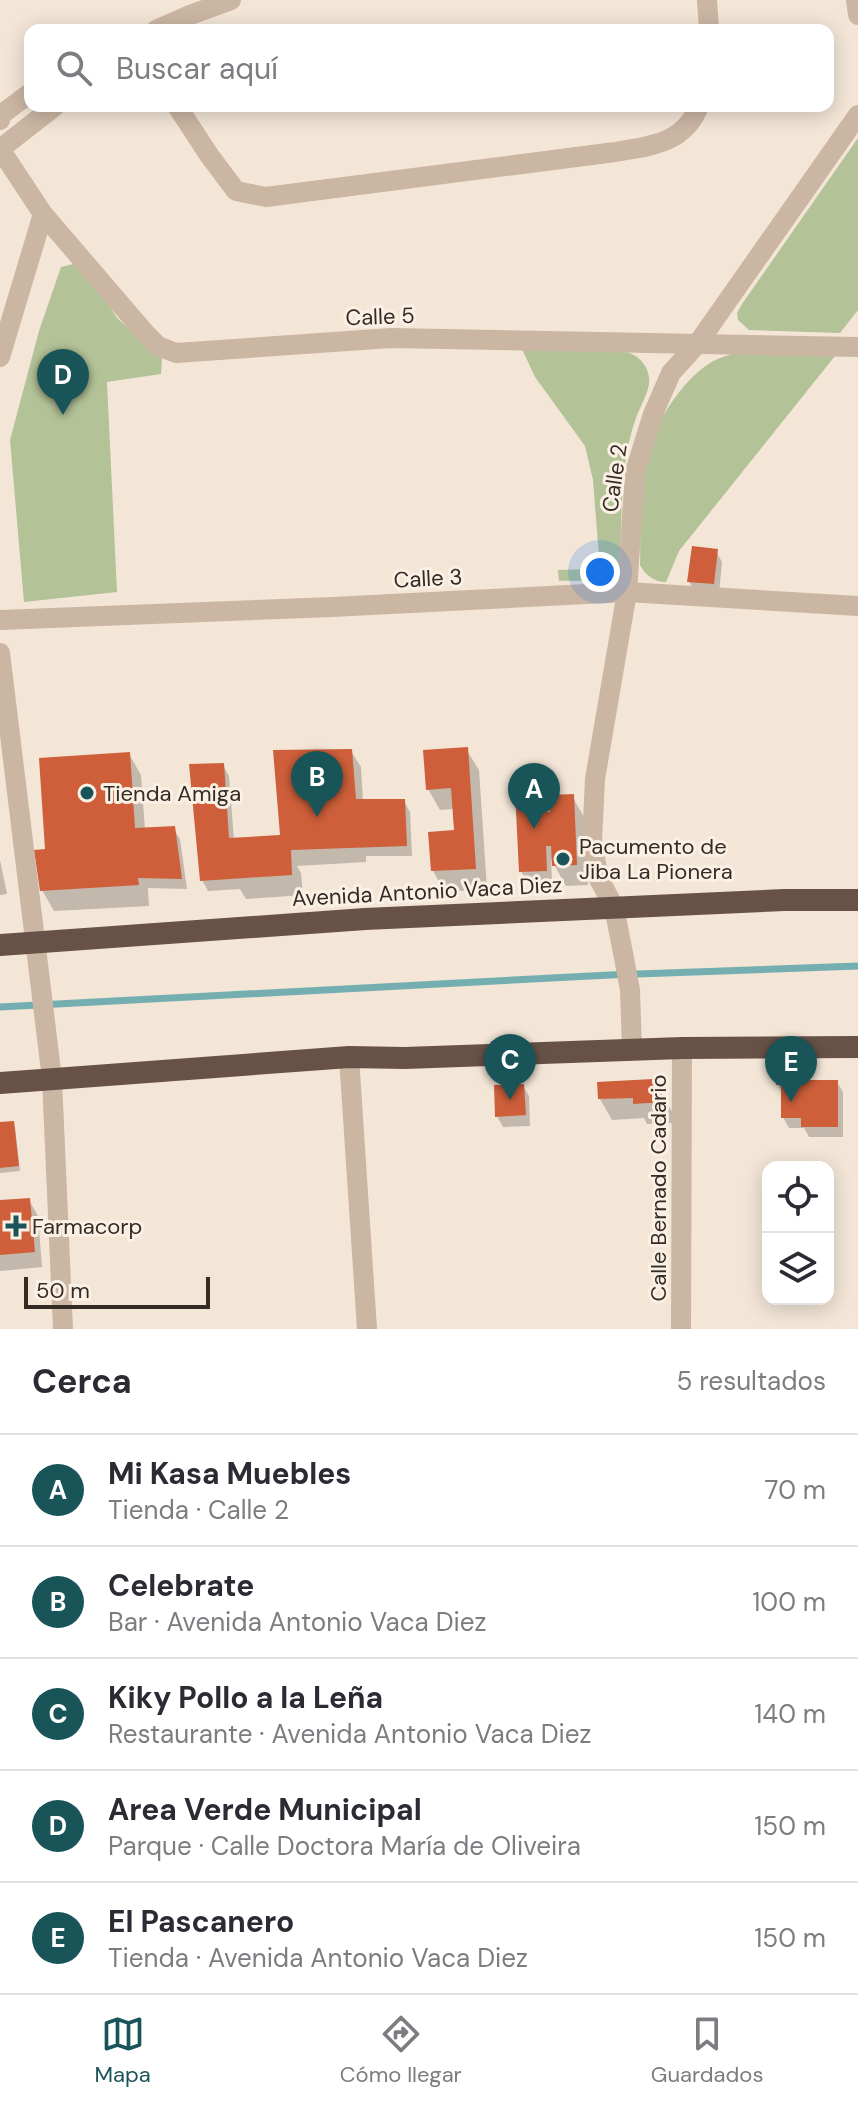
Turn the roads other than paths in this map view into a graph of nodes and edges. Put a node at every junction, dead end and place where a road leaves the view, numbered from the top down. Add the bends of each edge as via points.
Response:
1 (231, 0) edge
2 (707, 0) edge
3 (856, 0) edge
4 (188, 7) edge
5 (858, 15) edge
6 (164, 24) edge
7 (709, 24) edge
8 (24, 98) edge
9 (47, 112) edge
10 (181, 112) edge
11 (695, 112) edge
12 (858, 115) edge
13 (0, 120) edge
14 (0, 149) edge
15 (43, 214) junction
16 (698, 343) junction
17 (858, 347) edge
18 (0, 357) edge
19 (627, 592) junction
20 (858, 606) edge
21 (0, 620) edge
22 (0, 653) edge
23 (858, 900) edge
24 (614, 907) junction
25 (0, 945) edge
26 (36, 952) junction
27 (858, 1047) edge
28 (682, 1048) junction
29 (632, 1049) junction
30 (349, 1057) junction
31 (52, 1079) junction
32 (0, 1083) edge
33 (63, 1329) edge
34 (367, 1329) edge
35 (681, 1329) edge

1 - 4 street
2 - 7 street
3 - 5 street
4 - 6 street
8 - 13 street
9 - 14 street
10 - 11 street via 236,191 266,197 663,143 683,130
12 - 16 street, Calle 2
14 - 15 street, Calle 5
15 - 16 street, Calle 5 via 146,334 176,353 391,338
15 - 18 street
16 - 17 street, Calle 5
16 - 19 street, Calle 2 via 671,373 642,444 635,472
19 - 20 street, Calle 3
19 - 21 street, Calle 3
19 - 24 street, Calle 2 via 595,779 592,842 599,879
22 - 26 street
23 - 24 highway, Avenida Antonio Vaca Diez
24 - 26 highway, Avenida Antonio Vaca Diez via 99,939
24 - 29 street, Calle 2 via 630,990
25 - 26 highway, Avenida Antonio Vaca Diez
26 - 31 street
27 - 28 highway
28 - 29 highway
28 - 35 street, Calle Bernado Cadario
29 - 30 highway
30 - 31 highway
30 - 34 street
31 - 32 highway
31 - 33 street

